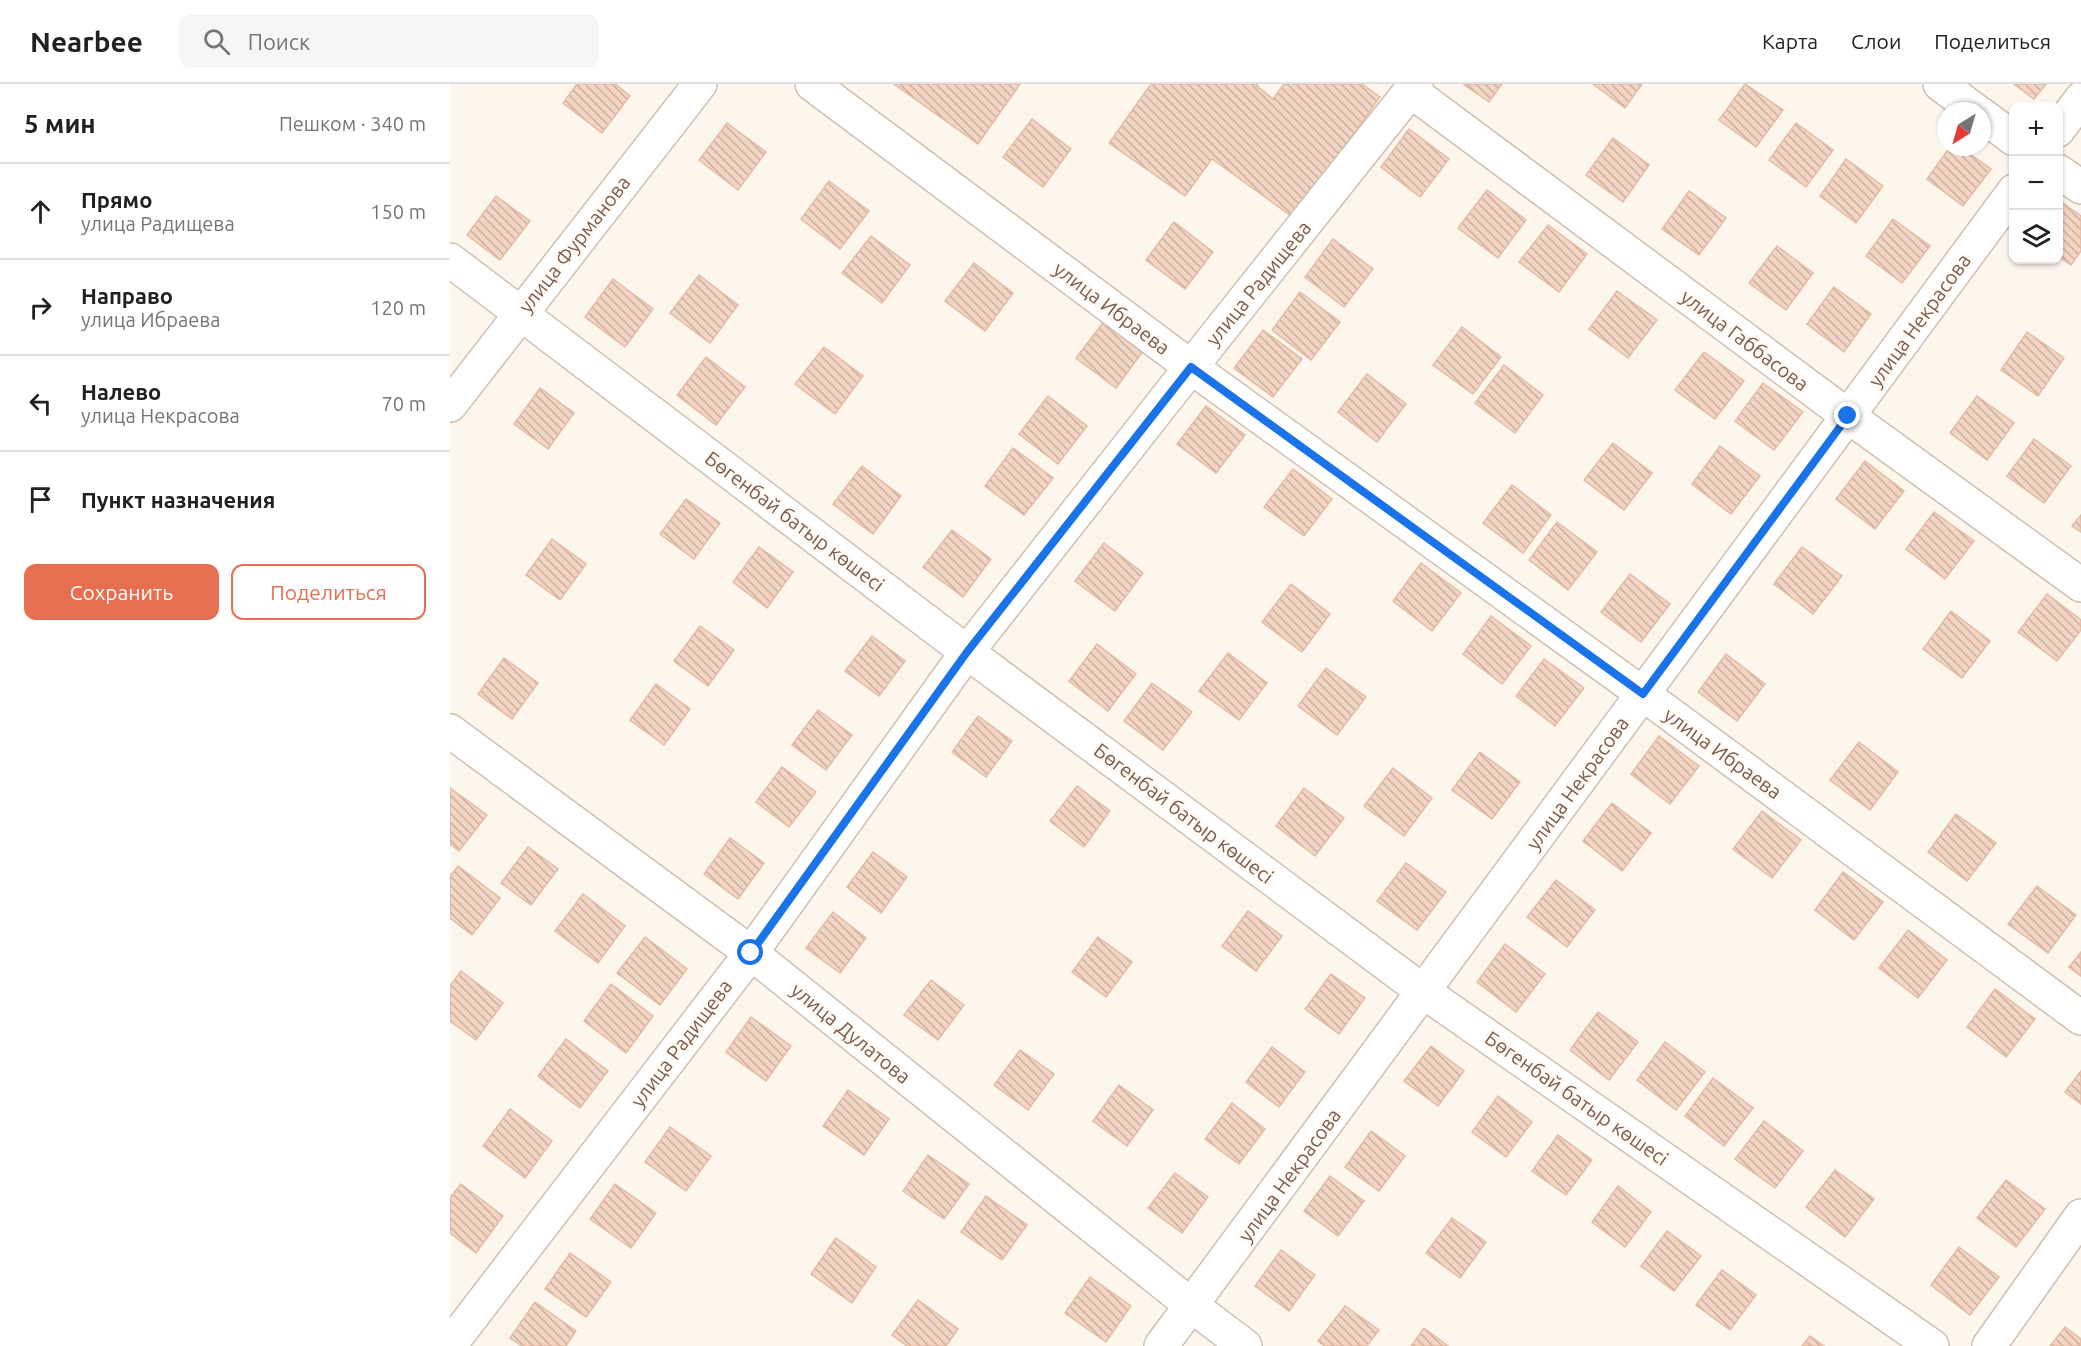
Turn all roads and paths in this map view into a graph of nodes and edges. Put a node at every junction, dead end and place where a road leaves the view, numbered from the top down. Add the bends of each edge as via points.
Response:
1 (700, 84) edge
2 (812, 84) edge
3 (1940, 84) edge
4 (1414, 87) edge
5 (2081, 99) edge
6 (1964, 102) edge
7 (1991, 122) edge
8 (2063, 123) edge
9 (2009, 136) edge
10 (2063, 174) edge
11 (2081, 187) edge
12 (2009, 196) edge
13 (450, 260) edge
14 (521, 312) junction
15 (1191, 367) junction
16 (450, 405) edge
17 (1848, 416) junction
18 (2081, 585) edge
19 (967, 652) junction
20 (1643, 694) junction
21 (450, 731) edge
22 (751, 953) junction
23 (1424, 992) junction
24 (2081, 1018) edge
25 (2081, 1216) edge
26 (1192, 1306) junction
27 (450, 1345) edge
28 (1161, 1346) edge
29 (1245, 1346) edge
30 (1932, 1346) edge
31 (1989, 1346) edge

1 - 14 street, улица Фурманова
2 - 15 street, улица Ибраева
3 - 6 street
4 - 15 street, улица Радищева
4 - 17 street, улица Габбасова
5 - 8 street
7 - 9 street
10 - 11 street
12 - 17 street, улица Некрасова
13 - 14 street, Бөгенбай батыр көшесі
14 - 16 street, улица Фурманова
14 - 19 street, Бөгенбай батыр көшесі
15 - 19 street, улица Радищева
15 - 20 street, улица Ибраева
17 - 18 street, улица Габбасова
17 - 20 street, улица Некрасова
19 - 22 street, улица Радищева
19 - 23 street, Бөгенбай батыр көшесі
20 - 23 street, улица Некрасова
20 - 24 street, улица Ибраева
21 - 22 street, улица Дулатова
22 - 26 street, улица Дулатова
22 - 27 street, улица Радищева
23 - 26 street, улица Некрасова
23 - 30 street, Бөгенбай батыр көшесі
25 - 31 street
26 - 28 street, улица Некрасова
26 - 29 street, улица Дулатова

